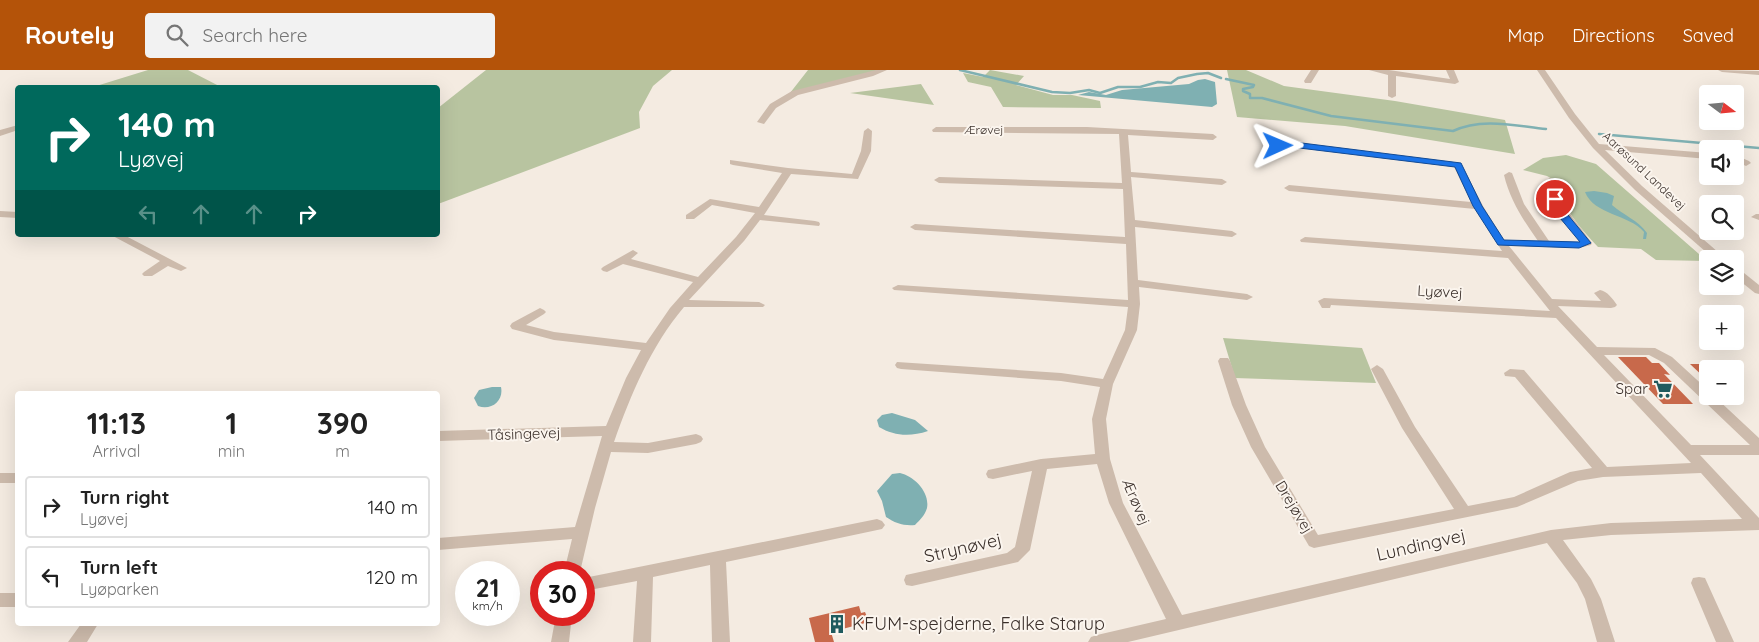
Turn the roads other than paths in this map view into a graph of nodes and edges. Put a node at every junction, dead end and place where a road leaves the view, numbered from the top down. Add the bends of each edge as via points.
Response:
1 (884, 70) edge
2 (1316, 70) edge
3 (1373, 70) edge
4 (1450, 70) edge
5 (1541, 70) edge
6 (1722, 70) edge
7 (1392, 73) junction
8 (1759, 73) edge
9 (1308, 81) dead end
10 (1392, 96) dead end
11 (761, 122) dead end
12 (15, 128) edge
13 (936, 130) dead end
14 (868, 131) dead end
15 (1123, 131) junction
16 (0, 133) edge
17 (1213, 137) dead end
18 (1278, 146) dead end
19 (1596, 146) junction
20 (1699, 155) edge
21 (734, 162) dead end
22 (788, 172) junction
23 (1509, 175) dead end
24 (939, 180) dead end
25 (1127, 180) junction
26 (1550, 181) dead end
27 (1222, 182) dead end
28 (1289, 188) dead end
29 (1478, 206) junction
30 (0, 214) edge
31 (760, 214) junction
32 (15, 215) edge
33 (690, 217) dead end
34 (815, 224) dead end
35 (1130, 224) junction
36 (915, 227) dead end
37 (1232, 234) dead end
38 (120, 237) edge
39 (1305, 240) dead end
40 (1131, 241) junction
41 (1501, 243) junction
42 (1546, 244) junction
43 (1711, 250) edge
44 (633, 253) dead end
45 (1510, 256) junction
46 (622, 260) junction
47 (168, 262) junction
48 (180, 268) dead end
49 (607, 269) dead end
50 (148, 274) dead end
51 (1744, 278) edge
52 (702, 281) junction
53 (1134, 283) junction
54 (898, 288) dead end
55 (1759, 291) edge
56 (1600, 293) dead end
57 (1247, 298) dead end
58 (1548, 302) junction
59 (681, 303) junction
60 (1134, 304) junction
61 (759, 305) dead end
62 (1326, 306) dead end
63 (540, 312) dead end
64 (1558, 315) junction
65 (649, 347) junction
66 (1593, 351) junction
67 (1224, 360) dead end
68 (901, 364) dead end
69 (1377, 369) dead end
70 (1510, 373) dead end
71 (1108, 384) junction
72 (610, 430) junction
73 (440, 436) edge
74 (696, 439) dead end
75 (1759, 446) edge
76 (606, 447) junction
77 (1687, 450) junction
78 (1759, 450) edge
79 (1103, 459) junction
80 (1041, 464) junction
81 (1704, 468) junction
82 (1603, 472) junction
83 (993, 474) dead end
84 (0, 478) edge
85 (15, 478) edge
86 (1464, 512) junction
87 (1757, 524) edge
88 (877, 525) dead end
89 (581, 532) junction
90 (1551, 536) junction
91 (440, 544) edge
92 (718, 558) junction
93 (574, 561) edge
94 (645, 573) junction
95 (912, 580) dead end
96 (595, 583) edge
97 (1699, 583) dead end
98 (0, 600) edge
99 (15, 600) edge
100 (1177, 623) junction
101 (89, 626) edge
102 (562, 626) edge
103 (77, 642) edge
104 (560, 642) edge
105 (642, 642) edge
106 (721, 642) edge
107 (1097, 642) edge
108 (1606, 642) edge
109 (1725, 642) edge

1 - 11 street via 786,98 773,106
2 - 9 street
3 - 7 street
4 - 7 street via 1455,82
5 - 19 street, Aarøsund Landevej
6 - 8 street
7 - 10 street
12 - 16 street
13 - 15 street, Ærøvej
14 - 22 street via 866,151 856,177
15 - 17 street, Ærøvej
15 - 25 street, Ærøvej
18 - 29 street via 1278,143 1458,165
19 - 20 street
19 - 43 street, Aarøsund Landevej
21 - 22 street
22 - 31 street
23 - 42 street via 1513,194 1523,213
24 - 25 street
25 - 27 street
25 - 35 street, Ærøvej
26 - 42 street via 1564,216 1586,243
28 - 29 street
29 - 41 street
30 - 32 street
31 - 33 street via 710,202
31 - 34 street
31 - 52 street
35 - 37 street
35 - 40 street, Ærøvej
36 - 40 street
38 - 47 street
39 - 45 street
40 - 53 street, Ærøvej
41 - 42 street
41 - 45 street
44 - 46 street
45 - 58 street
46 - 49 street
46 - 52 street
47 - 48 street
47 - 50 street
51 - 55 street
52 - 59 street
53 - 57 street
53 - 60 street, Ærøvej
54 - 60 street
56 - 58 street via 1610,305
58 - 64 street
59 - 61 street
59 - 65 street
60 - 71 street, Ærøvej via 1131,330
62 - 64 street, Lyøvej via 1324,301
63 - 65 street via 516,326 589,342
64 - 66 street
65 - 72 street
66 - 75 street via 1651,351 1668,360
66 - 77 street
67 - 86 street, Drejøvej via 1258,447 1314,542
68 - 71 street
69 - 86 street via 1409,428
70 - 82 street via 1520,373
71 - 79 street, Ærøvej via 1099,419
72 - 73 street, Tåsingevej
72 - 76 street
74 - 76 street via 648,448
76 - 89 street
77 - 78 street
77 - 81 street
79 - 80 street
79 - 100 street, Ærøvej via 1116,504
80 - 83 street
80 - 95 street, Strynøvej via 1022,550 1012,558
81 - 82 street, Drejøvej
81 - 87 street
82 - 86 street, Drejøvej via 1575,476 1517,502
84 - 85 street
87 - 90 street, Lundingvej via 1611,529
88 - 92 street
89 - 91 street
89 - 93 street
90 - 100 street, Lundingvej
90 - 108 street via 1583,579 1593,599
92 - 94 street
92 - 106 street
94 - 96 street
94 - 105 street
97 - 109 street
98 - 99 street
100 - 107 street, Lundingvej
101 - 103 street
102 - 104 street

